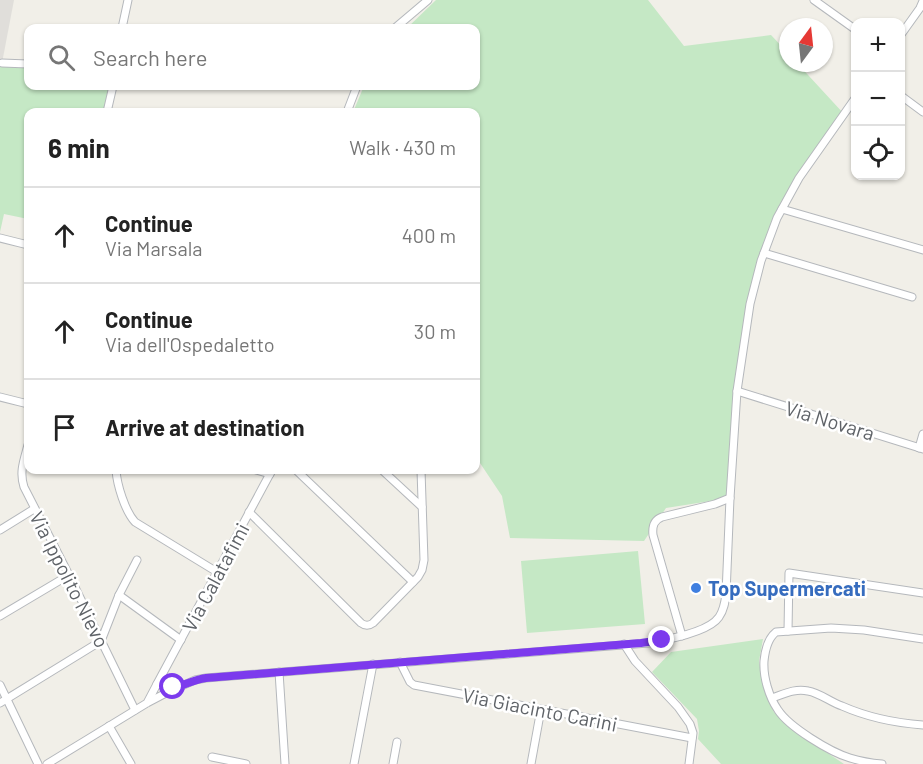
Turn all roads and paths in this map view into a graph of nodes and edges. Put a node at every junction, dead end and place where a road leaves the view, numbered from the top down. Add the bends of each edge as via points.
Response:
1 (128, 0) edge
2 (428, 0) edge
3 (814, 0) edge
4 (923, 1) edge
5 (124, 24) edge
6 (400, 24) edge
7 (851, 27) edge
8 (905, 29) edge
9 (2, 63) dead end
10 (24, 64) edge
11 (112, 90) edge
12 (355, 90) edge
13 (905, 98) edge
14 (851, 103) edge
15 (108, 108) edge
16 (348, 108) edge
17 (923, 111) edge
18 (782, 209) junction
19 (0, 238) edge
20 (24, 244) edge
21 (923, 250) edge
22 (764, 253) junction
23 (912, 297) dead end
24 (737, 391) junction
25 (0, 397) edge
26 (24, 403) edge
27 (923, 434) edge
28 (921, 449) edge
29 (24, 458) edge
30 (116, 474) edge
31 (270, 474) edge
32 (300, 474) edge
33 (386, 474) edge
34 (421, 474) edge
35 (730, 498) junction
36 (422, 507) junction
37 (34, 509) junction
38 (249, 512) junction
39 (0, 530) edge
40 (137, 560) dead end
41 (217, 572) junction
42 (69, 575) junction
43 (413, 582) junction
44 (923, 593) edge
45 (119, 595) junction
46 (0, 616) edge
47 (788, 631) junction
48 (682, 636) junction
49 (923, 639) edge
50 (181, 640) junction
51 (101, 641) junction
52 (624, 645) junction
53 (400, 662) junction
54 (373, 664) junction
55 (279, 672) junction
56 (157, 684) junction
57 (0, 685) edge
58 (166, 689) junction
59 (772, 698) junction
60 (3, 701) edge
61 (147, 703) junction
62 (541, 709) junction
63 (135, 710) junction
64 (923, 725) edge
65 (109, 726) junction
66 (693, 738) junction
67 (397, 742) dead end
68 (212, 757) dead end
69 (870, 763) edge
70 (38, 764) edge
71 (47, 764) edge
72 (130, 764) edge
73 (246, 764) edge
74 (285, 764) edge
75 (354, 764) edge
76 (393, 764) edge
77 (531, 764) edge
78 (688, 764) edge
79 (882, 764) edge

1 - 5 street
2 - 6 street
3 - 7 street
4 - 8 street
9 - 10 street
11 - 15 street
12 - 16 street
13 - 17 street
14 - 18 street
18 - 21 street
18 - 22 street
19 - 20 street
22 - 23 street
22 - 24 street via 750,304
24 - 28 street, Via Novara
24 - 35 street
25 - 26 street
27 - 28 street
29 - 37 street, Via Ippolito Nievo via 21,476
30 - 41 street via 133,520
31 - 38 street, Via Calatafimi
32 - 43 street
33 - 36 street
34 - 36 street
35 - 48 street via 724,606 713,623
35 - 48 street via 662,517 654,524 653,535
36 - 43 street via 423,565
37 - 39 street
37 - 42 street, Via Ippolito Nievo
38 - 41 street, Via Calatafimi
38 - 43 street via 362,624 372,624
40 - 45 street
41 - 50 street, Via Calatafimi
42 - 46 street
42 - 51 street, Via Ippolito Nievo
44 - 47 street via 789,573
45 - 50 street
45 - 51 street
47 - 49 street via 831,628
47 - 59 street via 770,637 765,655 765,675
48 - 52 street
50 - 56 street, Via Calatafimi
51 - 60 street
51 - 63 street, Via Ippolito Nievo
52 - 53 street
52 - 66 street via 688,720
53 - 54 street
53 - 62 street, Via Giacinto Carini via 413,685
54 - 55 street
54 - 75 street
55 - 58 street via 201,678
55 - 74 street
56 - 58 street
56 - 61 street, Via Calatafimi
57 - 60 street
58 - 61 street
59 - 64 street via 792,691 808,691 863,714
59 - 69 street via 786,719 814,740
60 - 70 street
61 - 63 street
62 - 66 street, Via Giacinto Carini
62 - 77 street
63 - 65 street
65 - 71 street
65 - 72 street
66 - 78 street
67 - 76 street
68 - 73 street
69 - 79 street

